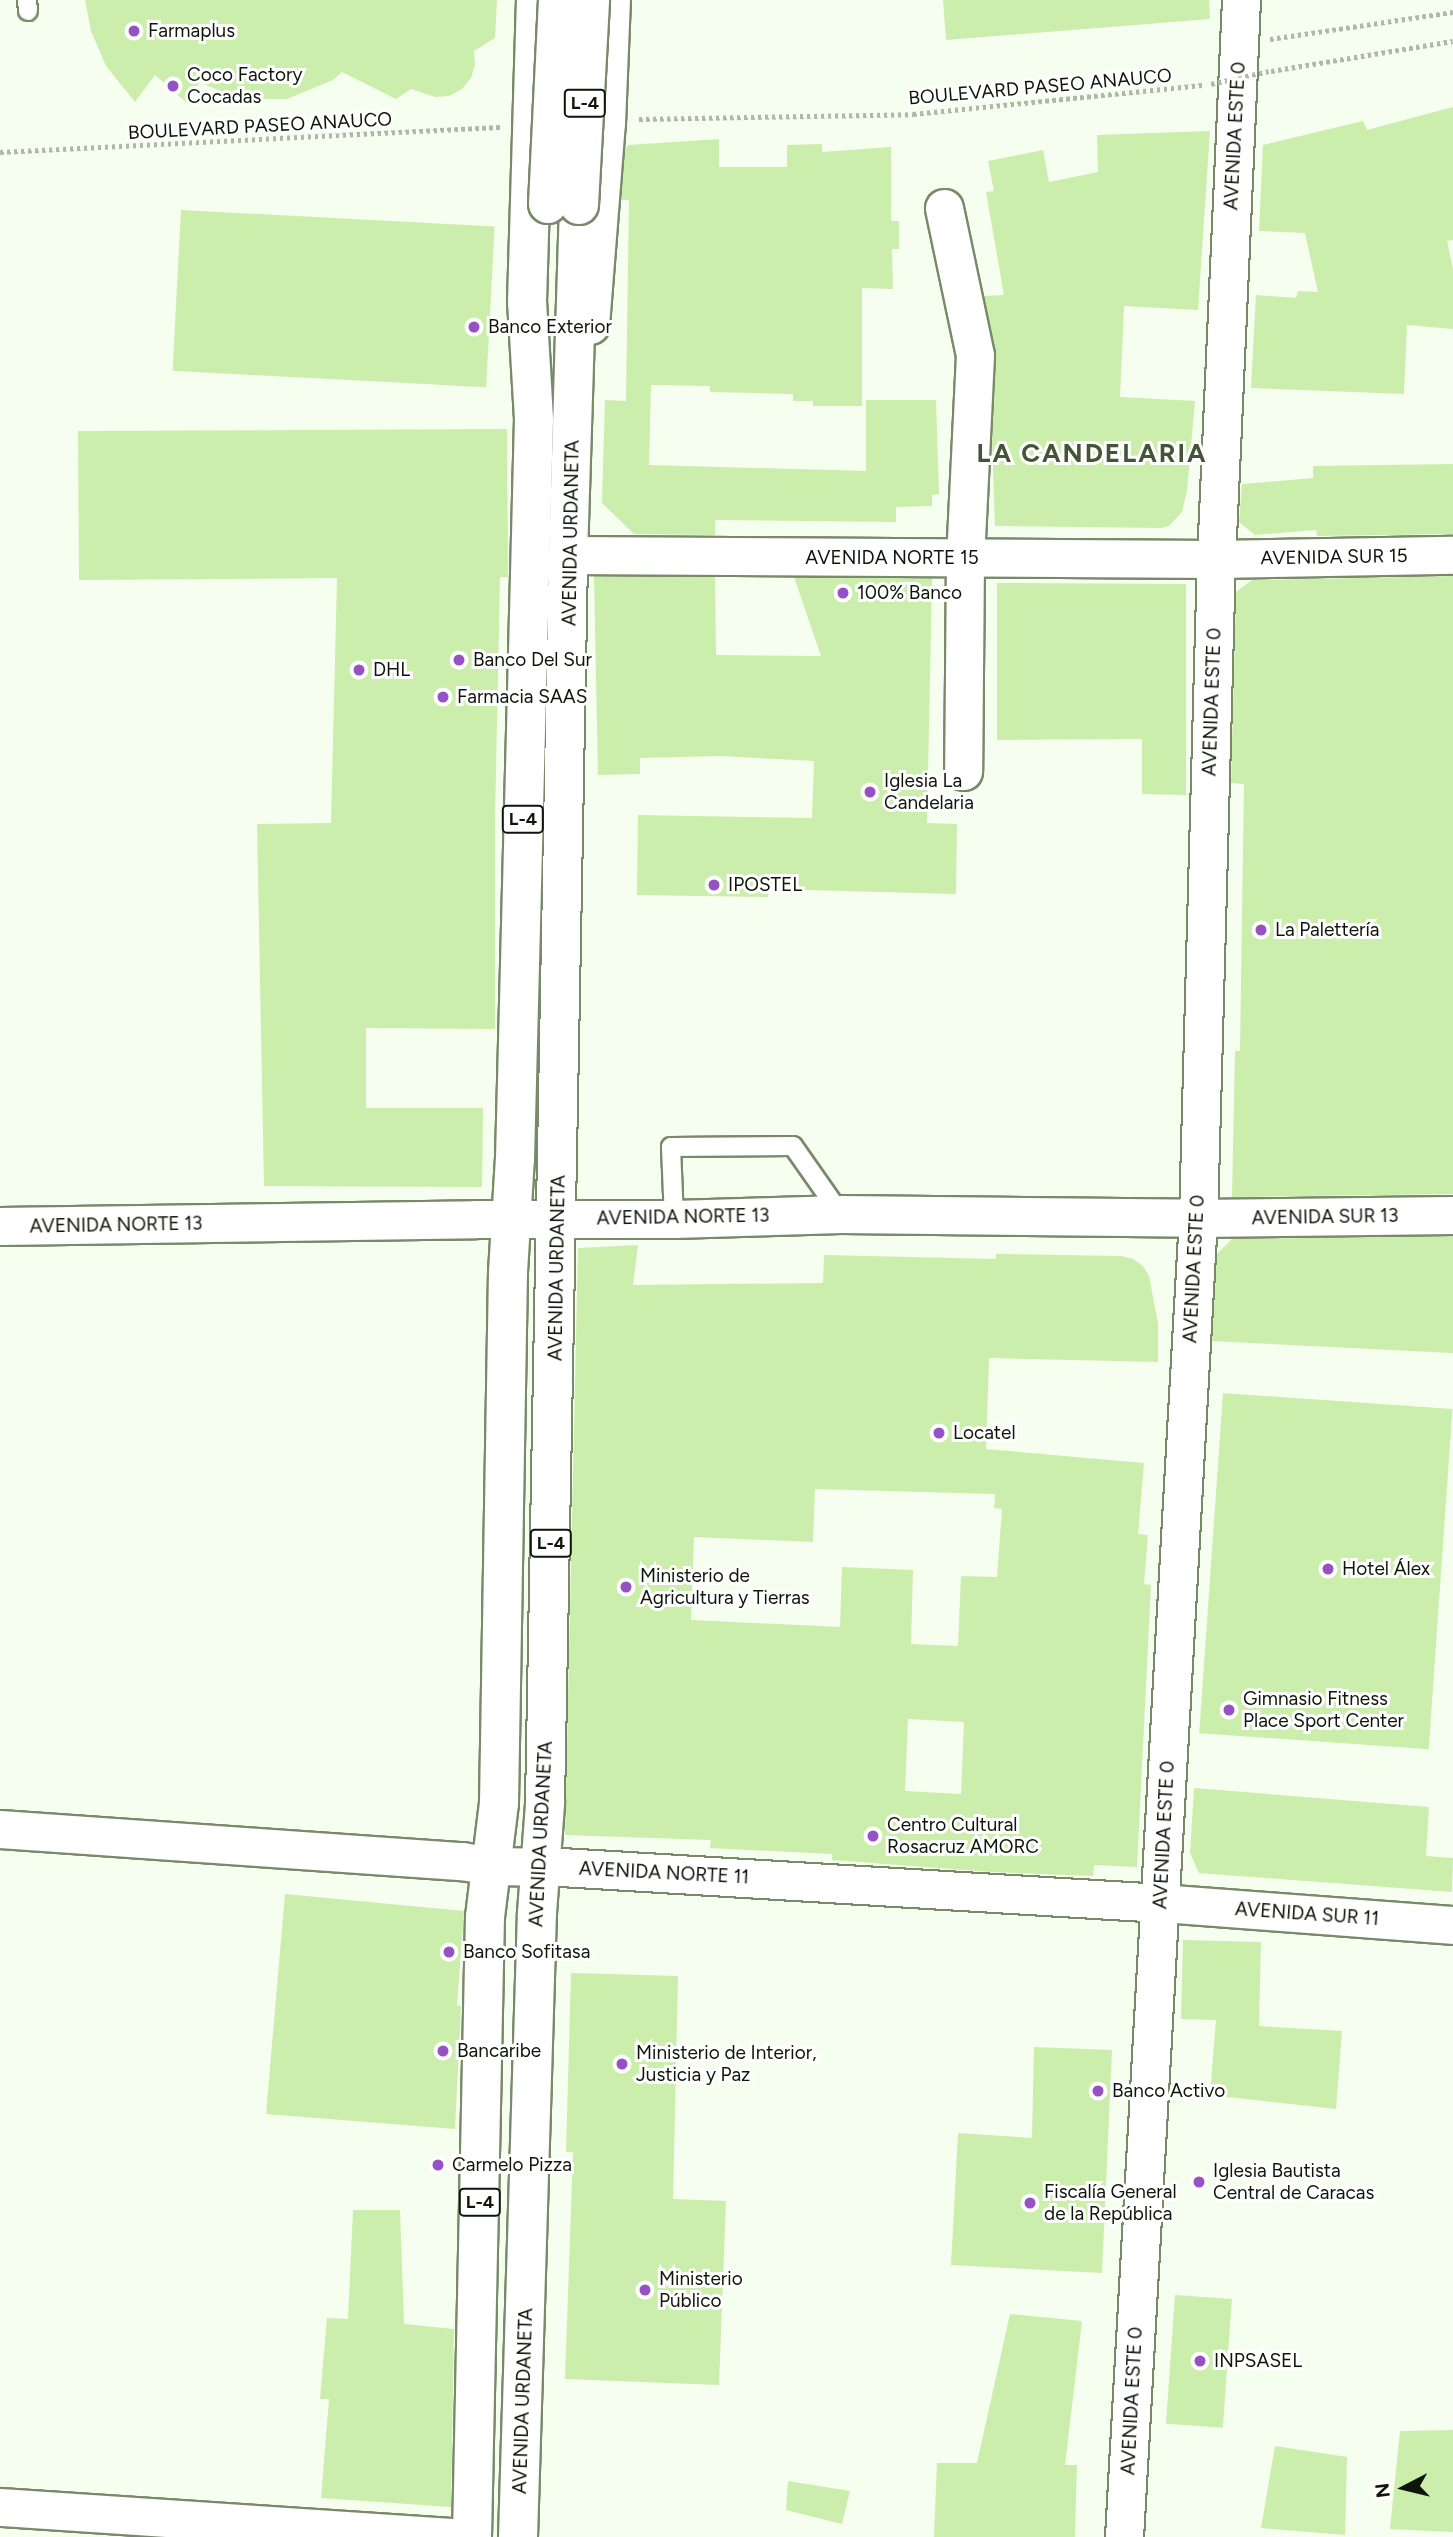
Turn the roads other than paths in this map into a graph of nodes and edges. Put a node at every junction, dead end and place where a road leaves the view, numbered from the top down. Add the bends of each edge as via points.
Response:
1 (536, 0) edge
2 (558, 0) edge
3 (590, 0) edge
4 (611, 0) edge
5 (1241, 0) edge
6 (564, 205) junction
7 (944, 208) dead end
8 (573, 416) junction
9 (534, 419) junction
10 (568, 555) junction
11 (1453, 555) edge
12 (965, 559) junction
13 (1216, 559) junction
14 (963, 771) dead end
15 (841, 1214) junction
16 (1453, 1215) edge
17 (1198, 1218) junction
18 (511, 1219) junction
19 (558, 1219) junction
20 (674, 1219) junction
21 (0, 1226) edge
22 (0, 1829) edge
23 (490, 1866) junction
24 (539, 1867) junction
25 (1161, 1903) junction
26 (1453, 1925) edge
27 (0, 2507) edge
28 (455, 2537) edge
29 (472, 2537) edge
30 (518, 2537) edge
31 (1124, 2537) edge

1 - 9 main road, AVENIDA URDANETA / L-4 via 527,302
2 - 6 main road, L-4, bridge
3 - 6 main road, L-4, bridge
4 - 8 street, AVENIDA URDANETA / L-4 via 594,305
5 - 13 street, AVENIDA ESTE 0
6 - 8 main road, L-4
6 - 9 main road, L-4
7 - 12 street via 975,355
8 - 10 main road, AVENIDA URDANETA / L-4
9 - 18 main road, AVENIDA URDANETA / L-4
10 - 12 street, AVENIDA NORTE 15
10 - 19 main road, AVENIDA URDANETA / L-4
11 - 13 street, AVENIDA SUR 15
12 - 13 street, AVENIDA NORTE 15
12 - 14 street
13 - 17 street, AVENIDA ESTE 0
15 - 17 street, AVENIDA NORTE 13
15 - 20 street, AVENIDA NORTE 13
15 - 20 lane via 793,1146 671,1147
16 - 17 street, AVENIDA SUR 13
17 - 25 street, AVENIDA ESTE 0
18 - 19 street, AVENIDA NORTE 13
18 - 21 street, AVENIDA NORTE 13
18 - 23 main road, AVENIDA URDANETA / L-4 via 499,1803
19 - 20 street, AVENIDA NORTE 13
19 - 24 main road, AVENIDA URDANETA / L-4 via 545,1804
22 - 23 street, AVENIDA NORTE 11
23 - 24 street, AVENIDA NORTE 11
23 - 29 main road, AVENIDA URDANETA / L-4 via 485,1917
24 - 25 street, AVENIDA NORTE 11
24 - 30 main road, AVENIDA URDANETA / L-4
25 - 26 street, AVENIDA SUR 11
25 - 31 street, AVENIDA ESTE 0
27 - 28 street

